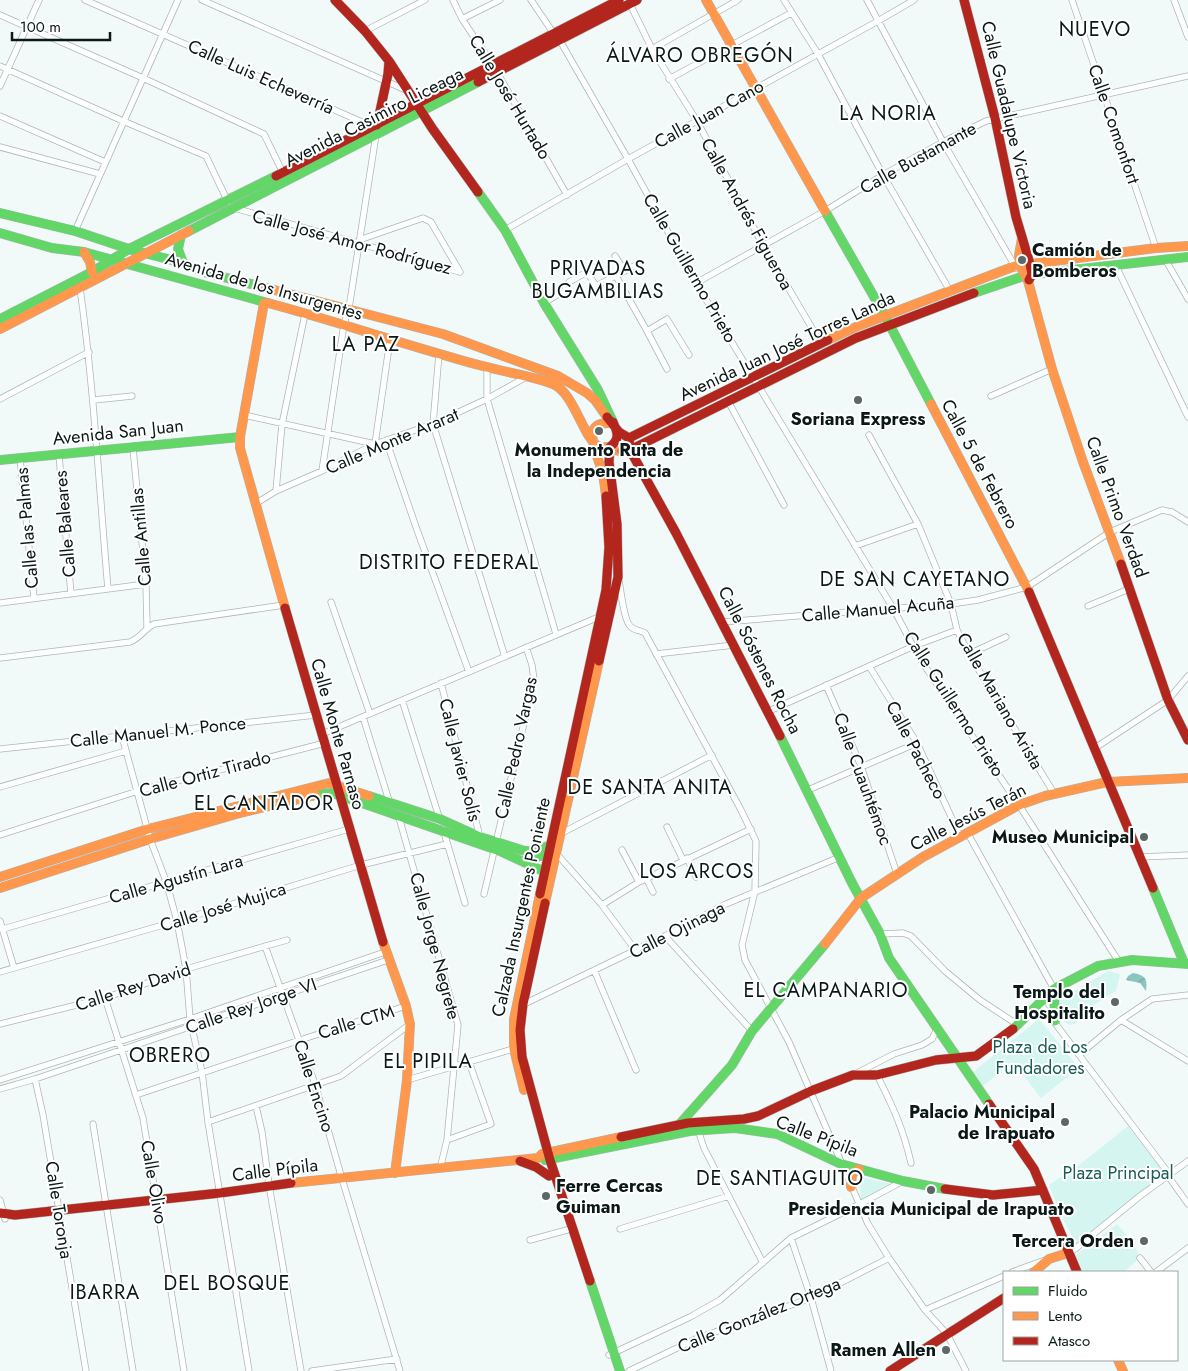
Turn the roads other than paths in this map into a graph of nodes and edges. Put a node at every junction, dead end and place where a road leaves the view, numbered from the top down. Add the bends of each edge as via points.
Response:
1 (39, 0) edge
2 (85, 0) edge
3 (178, 0) edge
4 (202, 0) edge
5 (335, 0) edge
6 (425, 0) edge
7 (453, 0) edge
8 (500, 0) edge
9 (531, 0) edge
10 (619, 0) edge
11 (706, 0) edge
12 (738, 0) edge
13 (784, 0) edge
14 (867, 0) edge
15 (914, 0) edge
16 (964, 0) edge
17 (1072, 0) edge
18 (1174, 0) edge
19 (634, 2) edge
20 (715, 13) junction
21 (791, 13) junction
22 (0, 15) edge
23 (462, 19) junction
24 (878, 21) junction
25 (27, 27) junction
26 (365, 32) junction
27 (163, 34) junction
28 (557, 36) junction
29 (1188, 37) edge
30 (732, 45) junction
31 (652, 49) junction
32 (818, 54) junction
33 (389, 61) junction
34 (0, 66) edge
35 (495, 68) junction
36 (8, 70) junction
37 (1188, 76) edge
38 (143, 78) junction
39 (669, 79) junction
40 (386, 81) junction
41 (0, 86) edge
42 (756, 88) junction
43 (411, 93) junction
44 (1104, 94) junction
45 (417, 103) junction
46 (422, 111) junction
47 (0, 116) edge
48 (995, 118) junction
49 (123, 121) junction
50 (697, 121) junction
51 (374, 124) junction
52 (376, 135) junction
53 (943, 142) junction
54 (0, 147) edge
55 (628, 159) junction
56 (106, 162) junction
57 (283, 173) junction
58 (100, 174) junction
59 (883, 175) junction
60 (567, 195) junction
61 (226, 200) junction
62 (232, 208) junction
63 (825, 211) junction
64 (0, 214) edge
65 (504, 230) junction
66 (75, 231) junction
67 (0, 233) edge
68 (180, 235) junction
69 (1022, 238) junction
70 (359, 242) junction
71 (763, 246) junction
72 (1188, 246) edge
73 (1156, 248) junction
74 (129, 249) junction
75 (84, 252) junction
76 (145, 253) junction
77 (615, 256) dead end
78 (1188, 257) edge
79 (1166, 259) junction
80 (112, 260) junction
81 (125, 263) junction
82 (183, 263) junction
83 (638, 264) dead end
84 (1030, 264) junction
85 (1114, 264) junction
86 (1017, 266) junction
87 (625, 271) junction
88 (92, 272) junction
89 (616, 276) junction
90 (1026, 277) junction
91 (696, 283) junction
92 (80, 288) junction
93 (950, 291) junction
94 (1188, 299) edge
95 (264, 303) junction
96 (544, 303) junction
97 (33, 306) junction
98 (348, 308) junction
99 (305, 314) junction
100 (885, 316) junction
101 (0, 319) edge
102 (344, 324) junction
103 (889, 326) junction
104 (0, 329) edge
105 (647, 331) junction
106 (390, 340) junction
107 (822, 345) junction
108 (89, 352) junction
109 (439, 354) junction
110 (689, 355) dead end
111 (488, 367) junction
112 (1052, 369) junction
113 (667, 370) dead end
114 (528, 376) junction
115 (753, 378) junction
116 (758, 387) junction
117 (132, 396) dead end
118 (991, 396) dead end
119 (0, 399) edge
120 (487, 399) junction
121 (94, 400) junction
122 (728, 401) junction
123 (244, 415) junction
124 (1188, 417) edge
125 (282, 424) junction
126 (433, 424) junction
127 (614, 425) junction
128 (327, 433) junction
129 (869, 435) dead end
130 (240, 437) junction
131 (629, 438) junction
132 (386, 440) junction
133 (593, 440) junction
134 (375, 444) junction
135 (610, 447) junction
136 (133, 448) junction
137 (630, 450) junction
138 (97, 452) junction
139 (59, 455) junction
140 (20, 458) junction
141 (0, 460) edge
142 (322, 471) junction
143 (276, 491) junction
144 (255, 504) junction
145 (784, 505) dead end
146 (1188, 522) edge
147 (918, 524) junction
148 (613, 531) junction
149 (1110, 532) junction
150 (855, 546) junction
151 (618, 577) junction
152 (146, 584) junction
153 (1027, 587) junction
154 (108, 589) junction
155 (1130, 589) junction
156 (71, 594) junction
157 (34, 598) junction
158 (331, 602) dead end
159 (0, 603) edge
160 (951, 604) junction
161 (284, 605) junction
162 (1088, 606) dead end
163 (892, 608) junction
164 (601, 616) junction
165 (722, 622) junction
166 (147, 627) junction
167 (957, 630) junction
168 (556, 634) junction
169 (1006, 637) dead end
170 (734, 645) junction
171 (914, 646) junction
172 (526, 647) junction
173 (656, 654) junction
174 (969, 654) junction
175 (505, 656) junction
176 (0, 658) edge
177 (869, 666) junction
178 (469, 672) junction
179 (1188, 676) edge
180 (441, 683) junction
181 (826, 685) junction
182 (402, 700) junction
183 (1168, 700) junction
184 (768, 712) junction
185 (316, 715) junction
186 (366, 715) junction
187 (122, 736) junction
188 (323, 739) junction
189 (1188, 740) edge
190 (916, 743) junction
191 (1094, 748) junction
192 (0, 749) edge
193 (126, 751) junction
194 (712, 755) junction
195 (861, 766) junction
196 (1188, 778) edge
197 (1107, 782) junction
198 (336, 785) junction
199 (0, 787) edge
200 (808, 790) junction
201 (138, 791) junction
202 (1055, 794) junction
203 (339, 795) junction
204 (390, 804) junction
205 (1019, 805) junction
206 (398, 814) junction
207 (440, 819) junction
208 (667, 827) dead end
209 (349, 829) junction
210 (751, 829) junction
211 (148, 830) junction
212 (443, 831) junction
213 (560, 834) junction
214 (964, 834) junction
215 (0, 835) edge
216 (480, 836) junction
217 (150, 839) junction
218 (447, 844) junction
219 (496, 845) junction
220 (553, 849) junction
221 (622, 850) dead end
222 (410, 854) junction
223 (1188, 855) edge
224 (840, 857) junction
225 (1140, 857) junction
226 (685, 859) junction
227 (524, 860) junction
228 (360, 865) junction
229 (545, 872) junction
230 (897, 874) junction
231 (0, 877) edge
232 (696, 877) dead end
233 (646, 878) junction
234 (166, 881) junction
235 (639, 882) junction
236 (0, 888) edge
237 (653, 892) dead end
238 (755, 892) junction
239 (484, 894) dead end
240 (861, 898) junction
241 (465, 904) dead end
242 (602, 905) junction
243 (0, 921) edge
244 (177, 921) junction
245 (3, 929) junction
246 (880, 934) junction
247 (665, 936) junction
248 (287, 940) dead end
249 (265, 946) junction
250 (636, 951) junction
251 (386, 956) junction
252 (1119, 962) junction
253 (1186, 964) edge
254 (14, 968) junction
255 (186, 969) junction
256 (594, 970) junction
257 (0, 972) edge
258 (280, 989) junction
259 (1054, 990) junction
260 (1188, 995) edge
261 (282, 996) junction
262 (105, 998) junction
263 (1040, 1002) junction
264 (406, 1006) junction
265 (519, 1006) junction
266 (770, 1008) junction
267 (190, 1019) junction
268 (1121, 1020) junction
269 (1055, 1021) junction
270 (0, 1024) edge
271 (410, 1024) junction
272 (1018, 1025) junction
273 (192, 1027) junction
274 (936, 1029) junction
275 (752, 1031) junction
276 (300, 1040) junction
277 (118, 1042) junction
278 (121, 1049) junction
279 (513, 1049) junction
280 (1080, 1054) junction
281 (959, 1058) junction
282 (1188, 1061) edge
283 (469, 1062) junction
284 (454, 1066) junction
285 (636, 1070) dead end
286 (202, 1072) junction
287 (853, 1075) junction
288 (877, 1075) junction
289 (35, 1079) junction
290 (0, 1080) edge
291 (407, 1080) junction
292 (315, 1084) junction
293 (0, 1089) edge
294 (811, 1091) junction
295 (528, 1092) junction
296 (136, 1095) junction
297 (256, 1106) junction
298 (758, 1116) junction
299 (208, 1122) junction
300 (93, 1124) dead end
301 (678, 1125) junction
302 (698, 1130) junction
303 (762, 1132) junction
304 (670, 1135) junction
305 (447, 1140) junction
306 (545, 1157) junction
307 (518, 1160) junction
308 (1188, 1161) edge
309 (911, 1163) dead end
310 (841, 1164) junction
311 (440, 1169) junction
312 (858, 1169) junction
313 (395, 1173) junction
314 (1169, 1175) junction
315 (549, 1176) junction
316 (342, 1179) junction
317 (903, 1181) junction
318 (269, 1185) junction
319 (851, 1187) junction
320 (1043, 1190) junction
321 (220, 1192) junction
322 (559, 1194) junction
323 (729, 1196) junction
324 (157, 1199) junction
325 (0, 1200) edge
326 (106, 1204) junction
327 (860, 1204) junction
328 (1188, 1204) edge
329 (59, 1210) junction
330 (2, 1216) edge
331 (620, 1229) dead end
332 (567, 1230) junction
333 (791, 1238) junction
334 (530, 1240) dead end
335 (1188, 1248) edge
336 (1068, 1253) junction
337 (889, 1258) junction
338 (1140, 1258) dead end
339 (1049, 1259) junction
340 (763, 1263) junction
341 (1015, 1271) edge
342 (1035, 1271) edge
343 (1077, 1271) edge
344 (1150, 1271) edge
345 (1157, 1271) edge
346 (1003, 1276) edge
347 (811, 1298) junction
348 (1003, 1299) edge
349 (925, 1310) junction
350 (947, 1334) junction
351 (612, 1353) junction
352 (396, 1359) junction
353 (350, 1369) edge
354 (86, 1371) edge
355 (132, 1371) edge
356 (184, 1371) edge
357 (249, 1371) edge
358 (301, 1371) edge
359 (312, 1371) edge
360 (400, 1371) edge
361 (615, 1371) edge
362 (620, 1371) edge
363 (629, 1371) edge
364 (831, 1371) edge
365 (890, 1371) edge
366 (966, 1371) edge

1 - 25 street
2 - 27 street, Calle Luis Echeverría
3 - 27 street
4 - 40 street
5 - 26 street
6 - 26 street
7 - 23 street, Calle José Hurtado
8 - 23 street
9 - 28 street, Calle Guillermo Prieto
10 - 28 street, Avenida Casimiro Liceaga
11 - 20 street, Calle 5 de Febrero
12 - 20 street
13 - 21 street
14 - 24 street
15 - 24 street, Calle Juan Cano
16 - 48 street, Calle Guadalupe Victoria
17 - 44 street, Calle Comonfort
18 - 29 street
19 - 28 street, Avenida Casimiro Liceaga
19 - 31 street, Calle Andrés Figueroa
20 - 30 street, Calle 5 de Febrero
20 - 31 street
21 - 30 street
21 - 32 street
22 - 25 street
23 - 35 street, Calle José Hurtado
24 - 32 street, Calle Juan Cano
24 - 53 street
25 - 36 street
25 - 38 street
26 - 33 street
27 - 38 street
27 - 51 street, Calle Luis Echeverría
28 - 35 street, Avenida Casimiro Liceaga
28 - 55 street, Calle Guillermo Prieto
30 - 39 street
30 - 42 street, Calle 5 de Febrero
31 - 39 street, Calle Andrés Figueroa
32 - 42 street, Calle Juan Cano
32 - 59 street
33 - 40 street
33 - 43 street
34 - 36 street
35 - 45 street, Avenida Casimiro Liceaga
35 - 46 street, Avenida Casimiro Liceaga
35 - 60 street, Calle José Hurtado
36 - 41 street
36 - 49 street
37 - 44 street, Calle Bustamante
38 - 49 street
38 - 57 street via 264,134
39 - 50 street, Calle Andrés Figueroa
40 - 43 street
40 - 51 street
42 - 50 street, Calle Juan Cano
42 - 63 street, Calle 5 de Febrero
43 - 45 street
44 - 48 street, Calle Bustamante
44 - 73 street, Calle Comonfort
45 - 46 street
45 - 51 street, Avenida Casimiro Liceaga
46 - 52 street, Avenida Casimiro Liceaga
46 - 65 street
47 - 56 street
48 - 53 street, Calle Bustamante
48 - 69 street, Calle Guadalupe Victoria
49 - 56 street
49 - 61 street via 206,156
50 - 55 street, Calle Juan Cano
50 - 71 street, Calle Andrés Figueroa
51 - 52 street
51 - 57 street, Avenida Casimiro Liceaga
52 - 62 street, Avenida Casimiro Liceaga
52 - 70 street
53 - 59 street, Calle Bustamante
53 - 86 street
54 - 58 street
55 - 60 street, Calle Juan Cano
55 - 91 street, Calle Guillermo Prieto
56 - 58 street
57 - 61 street, Avenida Casimiro Liceaga
58 - 66 street
59 - 63 street, Calle Bustamante
59 - 93 street
60 - 65 street, Calle Juan Cano
61 - 62 street
61 - 74 street, Avenida Casimiro Liceaga
62 - 68 street, Avenida Casimiro Liceaga
62 - 70 street, Calle José Amor Rodríguez
63 - 71 street, Calle Bustamante
63 - 100 street, Calle 5 de Febrero
64 - 66 street, Avenida de los Insurgentes
65 - 96 street
66 - 74 street, Avenida de los Insurgentes
67 - 75 street, Avenida de los Insurgentes via 52,248
68 - 76 street, Avenida Casimiro Liceaga
68 - 82 street via 177,249
69 - 84 street, Calle Guadalupe Victoria
69 - 86 street, Calle Guadalupe Victoria
70 - 70 street, Calle José Amor Rodríguez via 427,218 460,272
70 - 98 street
71 - 91 street, Calle Bustamante
71 - 107 street, Calle Andrés Figueroa
72 - 73 street, Avenida Juan José Torres Landa
73 - 84 street, Avenida Juan José Torres Landa
74 - 76 street, Avenida de los Insurgentes
74 - 80 street, Avenida Casimiro Liceaga
75 - 80 street, Avenida de los Insurgentes
75 - 88 street
76 - 81 street, Avenida Casimiro Liceaga
76 - 82 street, Avenida de los Insurgentes
77 - 87 street
78 - 79 street, Avenida Juan José Torres Landa
79 - 85 street, Avenida Juan José Torres Landa
79 - 94 street
80 - 81 street, Avenida de los Insurgentes
80 - 88 street, Avenida Casimiro Liceaga
81 - 92 street, Avenida Casimiro Liceaga
81 - 95 street, Avenida de los Insurgentes
82 - 98 street, Avenida de los Insurgentes via 208,273
83 - 87 street
84 - 86 street, Avenida Juan José Torres Landa
84 - 90 street, Calle Guadalupe Victoria
85 - 90 street, Avenida Juan José Torres Landa
85 - 124 street
86 - 90 street, Calle Guadalupe Victoria
86 - 93 street, Avenida Juan José Torres Landa
87 - 89 street
88 - 97 street, Avenida Casimiro Liceaga
89 - 96 street via 596,286 587,272
89 - 105 street
90 - 103 street, Avenida Juan José Torres Landa
90 - 112 street, Calle Primo Verdad
91 - 115 street, Calle Guillermo Prieto
92 - 97 street, Avenida Casimiro Liceaga
92 - 108 street
93 - 100 street, Avenida Juan José Torres Landa
95 - 99 street, Avenida de los Insurgentes
95 - 123 street, Calle Monte Parnaso
96 - 127 street via 598,390
97 - 101 street
97 - 104 street
98 - 102 street
98 - 127 street, Avenida de los Insurgentes via 444,334 558,376 594,399
99 - 102 street, Avenida de los Insurgentes
99 - 125 street
100 - 103 street, Calle 5 de Febrero
100 - 107 street, Avenida Juan José Torres Landa
102 - 106 street, Avenida de los Insurgentes
102 - 128 street
103 - 116 street, Avenida Juan José Torres Landa via 856,338
103 - 153 street, Calle 5 de Febrero
105 - 110 street via 667,319
105 - 113 street
106 - 109 street, Avenida de los Insurgentes
106 - 134 street
107 - 115 street, Avenida Juan José Torres Landa
108 - 119 street
108 - 121 street
109 - 111 street, Avenida de los Insurgentes
109 - 126 street
111 - 114 street, Avenida de los Insurgentes
111 - 120 street
112 - 118 street
112 - 149 street, Calle Primo Verdad
114 - 120 street, Calle Monte Ararat
114 - 133 street, Avenida de los Insurgentes via 560,387
115 - 116 street, Calle Guillermo Prieto
115 - 131 street, Avenida Juan José Torres Landa
116 - 122 street, Avenida Juan José Torres Landa
116 - 150 street, Calle Guillermo Prieto
117 - 121 street
120 - 126 street, Calle Monte Ararat
120 - 168 street
121 - 138 street
122 - 137 street, Avenida Juan José Torres Landa
122 - 145 street
123 - 125 street
123 - 130 street, Calle Monte Parnaso
125 - 128 street
125 - 143 street
126 - 132 street, Calle Monte Ararat
126 - 175 street
127 - 131 street
127 - 133 street via 599,423 594,428
127 - 135 street via 618,439
128 - 134 street
128 - 142 street
129 - 147 street, Calle Mariano Arista
130 - 136 street, Avenida San Juan
130 - 144 street, Calle Monte Parnaso
131 - 137 street, Calle Sóstenes Rocha
132 - 134 street, Calle Monte Ararat
132 - 178 street
133 - 135 street via 600,447
133 - 148 street, Calzada Insurgentes Poniente
134 - 142 street, Calle Monte Ararat
135 - 137 street via 620,452
135 - 148 street, Calzada Insurgentes Poniente
136 - 138 street, Avenida San Juan
136 - 152 street, Calle Antillas
137 - 165 street, Calle Sóstenes Rocha
138 - 139 street, Avenida San Juan
138 - 154 street
139 - 140 street, Avenida San Juan
139 - 156 street, Calle Baleares
140 - 141 street, Avenida San Juan
140 - 157 street, Calle las Palmas
142 - 143 street, Calle Monte Ararat
143 - 144 street, Calle Monte Ararat
144 - 161 street, Calle Monte Parnaso
146 - 149 street, Calle Manuel Acuña via 1162,510
147 - 150 street
147 - 160 street, Calle Mariano Arista
148 - 151 street, Calzada Insurgentes Poniente
148 - 164 street, Calzada Insurgentes Poniente
149 - 153 street, Calle Manuel Acuña
149 - 155 street, Calle Primo Verdad
150 - 163 street, Calle Guillermo Prieto
151 - 173 street via 627,623 644,632
151 - 213 street, Calzada Insurgentes Poniente
152 - 154 street
152 - 166 street, Calle Antillas
153 - 160 street, Calle Manuel Acuña
153 - 191 street, Calle 5 de Febrero
154 - 156 street
155 - 162 street
155 - 183 street, Calle Primo Verdad
156 - 157 street
157 - 159 street
158 - 186 street
160 - 163 street, Calle Manuel Acuña
160 - 167 street, Calle Mariano Arista
161 - 166 street
161 - 185 street, Calle Monte Parnaso
163 - 165 street, Calle Manuel Acuña
163 - 171 street, Calle Guillermo Prieto
164 - 168 street
164 - 220 street, Calzada Insurgentes Poniente
165 - 170 street, Calle Sóstenes Rocha
166 - 176 street via 140,638 130,642
167 - 171 street
167 - 174 street, Calle Mariano Arista
168 - 172 street
169 - 174 street
170 - 173 street
170 - 184 street, Calle Sóstenes Rocha
171 - 177 street
171 - 205 street, Calle Guillermo Prieto
172 - 175 street
172 - 219 street, Calle Pedro Vargas via 534,680
173 - 194 street
174 - 202 street, Calle Mariano Arista
175 - 178 street
177 - 181 street
177 - 190 street, Calle Pacheco
178 - 180 street
179 - 183 street
180 - 182 street
180 - 216 street, Calle Javier Solís
181 - 184 street
181 - 195 street, Calle Cuauhtémoc
182 - 186 street
182 - 207 street
183 - 189 street, Calle Primo Verdad
183 - 191 street
184 - 200 street, Calle Sóstenes Rocha
185 - 187 street, Calle Manuel M. Ponce
185 - 188 street, Calle Monte Parnaso
186 - 188 street
186 - 204 street
187 - 192 street, Calle Manuel M. Ponce
187 - 193 street
188 - 198 street, Calle Monte Parnaso
188 - 201 street, Calle Ortiz Tirado
190 - 195 street
190 - 214 street, Calle Pacheco
191 - 197 street, Calle 5 de Febrero
193 - 199 street
193 - 201 street
194 - 210 street
194 - 213 street
195 - 200 street
195 - 230 street, Calle Cuauhtémoc
196 - 197 street, Calle Jesús Terán
197 - 202 street, Calle Jesús Terán
197 - 225 street, Calle 5 de Febrero
198 - 203 street, Calle Monte Parnaso
198 - 204 street
198 - 211 street via 321,784
200 - 224 street, Calle Sóstenes Rocha
201 - 211 street
201 - 215 street, Calle Ortiz Tirado
202 - 205 street, Calle Jesús Terán
203 - 206 street
203 - 209 street, Calle Monte Parnaso
203 - 217 street via 324,793
204 - 207 street
205 - 214 street, Calle Jesús Terán
205 - 252 street, Calle Guillermo Prieto
206 - 212 street
206 - 222 street, Calle Jorge Negrete
207 - 212 street
207 - 216 street
208 - 226 street
209 - 228 street, Calle Monte Parnaso
209 - 234 street, Calle Agustín Lara
210 - 226 street
210 - 238 street via 756,841
211 - 217 street
211 - 231 street
212 - 218 street
212 - 219 street
213 - 220 street, Calzada Insurgentes Poniente
214 - 230 street, Calle Jesús Terán
214 - 259 street, Calle Pacheco
216 - 219 street
217 - 234 street
217 - 236 street
218 - 222 street, Calle José Mujica
218 - 241 street
219 - 220 street via 525,851
219 - 227 street
219 - 239 street, Calle Pedro Vargas
220 - 227 street
220 - 229 street, Calzada Insurgentes Poniente
220 - 242 street
220 - 265 street, Calzada Insurgentes Poniente
221 - 235 street
222 - 228 street, Calle José Mujica
222 - 284 street, Calle Jorge Negrete via 458,1025
223 - 225 street
224 - 238 street, Calle Ojinaga
224 - 240 street, Calle Sóstenes Rocha
225 - 253 street, Calle 5 de Febrero
226 - 232 street
226 - 233 street
227 - 229 street
228 - 244 street, Calle José Mujica
228 - 251 street, Calle Monte Parnaso
229 - 265 street, Calzada Insurgentes Poniente
230 - 240 street, Calle Jesús Terán
233 - 235 street
233 - 237 street
234 - 244 street
234 - 245 street, Calle Agustín Lara
235 - 242 street
238 - 247 street, Calle Ojinaga
238 - 266 street via 742,945 745,960
240 - 246 street, Calle Sóstenes Rocha
240 - 266 street, Calle Jesús Terán
242 - 250 street
243 - 245 street
244 - 254 street, Calle José Mujica
244 - 255 street
245 - 254 street
246 - 272 street via 911,936 945,971
246 - 274 street, Calle Sóstenes Rocha via 889,958
247 - 250 street, Calle Ojinaga
247 - 275 street
248 - 249 street, Calle Rey David
249 - 255 street, Calle Rey David
249 - 258 street, Calle Encino
250 - 256 street, Calle Ojinaga
251 - 258 street, Calle Rey Jorge VI
251 - 261 street, Calle Rey Jorge VI
251 - 264 street, Calle Monte Parnaso
252 - 253 street
252 - 259 street via 1098,966
254 - 257 street, Calle José Mujica
255 - 262 street, Calle Rey David
255 - 267 street
256 - 265 street, Calle Ojinaga
256 - 285 street
258 - 261 street, Calle Encino
258 - 267 street, Calle Rey Jorge VI
259 - 263 street
259 - 269 street
260 - 268 street via 1152,999
261 - 273 street, Calle Rey Jorge VI
261 - 276 street, Calle Encino
262 - 270 street, Calle Rey David
262 - 277 street, Calle Olivo
263 - 269 street
263 - 272 street
264 - 271 street, Calle Monte Parnaso
264 - 276 street, Calle CTM
265 - 279 street, Calzada Insurgentes Poniente via 513,1030
265 - 295 street, Calzada Insurgentes Poniente
266 - 275 street, Calle Jesús Terán
266 - 294 street
267 - 273 street
267 - 277 street, Calle Rey Jorge VI
268 - 280 street
268 - 282 street
269 - 280 street
271 - 291 street, Calle Monte Parnaso
271 - 292 street via 341,1076
272 - 281 street via 982,1053
273 - 278 street, Calle Rey Jorge VI
273 - 286 street
274 - 281 street, Calle Sóstenes Rocha
274 - 287 street via 932,1039 922,1045 894,1054
275 - 301 street, Calle Jesús Terán via 732,1065
276 - 286 street, Calle CTM
276 - 292 street, Calle Encino
277 - 278 street, Calle Olivo
277 - 290 street, Calle Rey Jorge VI
278 - 289 street, Calle Rey Jorge VI
278 - 296 street, Calle Olivo
279 - 283 street
279 - 295 street, Calzada Insurgentes Poniente
280 - 314 street
281 - 288 street via 936,1060
281 - 320 street, Calle Sóstenes Rocha via 1034,1169
283 - 284 street
283 - 305 street via 491,1124
284 - 291 street
284 - 305 street, Calle Jorge Negrete
286 - 296 street, Calle CTM
286 - 299 street
287 - 288 street
287 - 294 street, Calle Pípila
288 - 309 street via 897,1115
289 - 293 street, Calle Rey Jorge VI
289 - 329 street, Calle Toronja
291 - 313 street, Calle Monte Parnaso
292 - 297 street
292 - 316 street, Calle Encino
294 - 298 street, Calle Pípila
294 - 310 street
295 - 306 street, Calzada Insurgentes Poniente
296 - 324 street, Calle Olivo
297 - 299 street
297 - 318 street
298 - 301 street, Calle Pípila
298 - 303 street via 755,1123
299 - 321 street
300 - 326 street
301 - 304 street, Calle Jesús Terán
301 - 306 street, Calle Pípila
302 - 303 street, Calle Pípila via 735,1128
302 - 304 street, Calle Pípila
302 - 323 street
303 - 310 street, Calle Pípila via 777,1134
304 - 306 street, Calle Pípila
305 - 311 street, Calle Jorge Negrete
306 - 307 street, Calle Pípila
306 - 315 street, Calzada Insurgentes Poniente
306 - 322 street, Calzada Insurgentes Poniente
307 - 311 street, Calle Pípila
307 - 315 street
308 - 314 street
310 - 312 street, Calle Pípila
310 - 319 street
311 - 313 street, Calle Pípila
312 - 317 street, Calle Pípila
312 - 319 street via 852,1174
313 - 316 street, Calle Pípila
314 - 328 street
314 - 336 street
315 - 322 street, Calzada Insurgentes Poniente
316 - 318 street, Calle Pípila
316 - 352 street, Calle Encino
317 - 320 street, Calle Pípila via 994,1195
317 - 327 street
318 - 321 street, Calle Pípila
318 - 358 street
319 - 327 street
320 - 336 street, Calle Sóstenes Rocha
321 - 324 street, Calle Pípila
321 - 357 street
322 - 332 street, Calzada Insurgentes Poniente
322 - 351 street, Calzada Insurgentes Poniente
323 - 331 street
323 - 340 street
324 - 326 street, Calle Pípila
324 - 356 street, Calle Olivo
325 - 330 street
326 - 329 street, Calle Pípila
326 - 355 street
327 - 333 street
327 - 337 street
329 - 330 street, Calle Pípila
329 - 354 street, Calle Toronja
332 - 334 street
332 - 351 street, Calzada Insurgentes Poniente
333 - 340 street
333 - 347 street
335 - 345 street
336 - 339 street
336 - 343 street, Calle Sóstenes Rocha
337 - 347 street, Calle González Ortega
337 - 349 street
338 - 344 street
339 - 341 street
339 - 342 street
340 - 351 street via 720,1300
346 - 349 street
347 - 363 street, Calle González Ortega via 698,1338
347 - 364 street
348 - 350 street
349 - 350 street
350 - 365 street
350 - 366 street
351 - 361 street, Calzada Insurgentes Poniente
351 - 362 street, Calzada Insurgentes Poniente
352 - 353 street
352 - 360 street, Calle Encino
353 - 359 street

